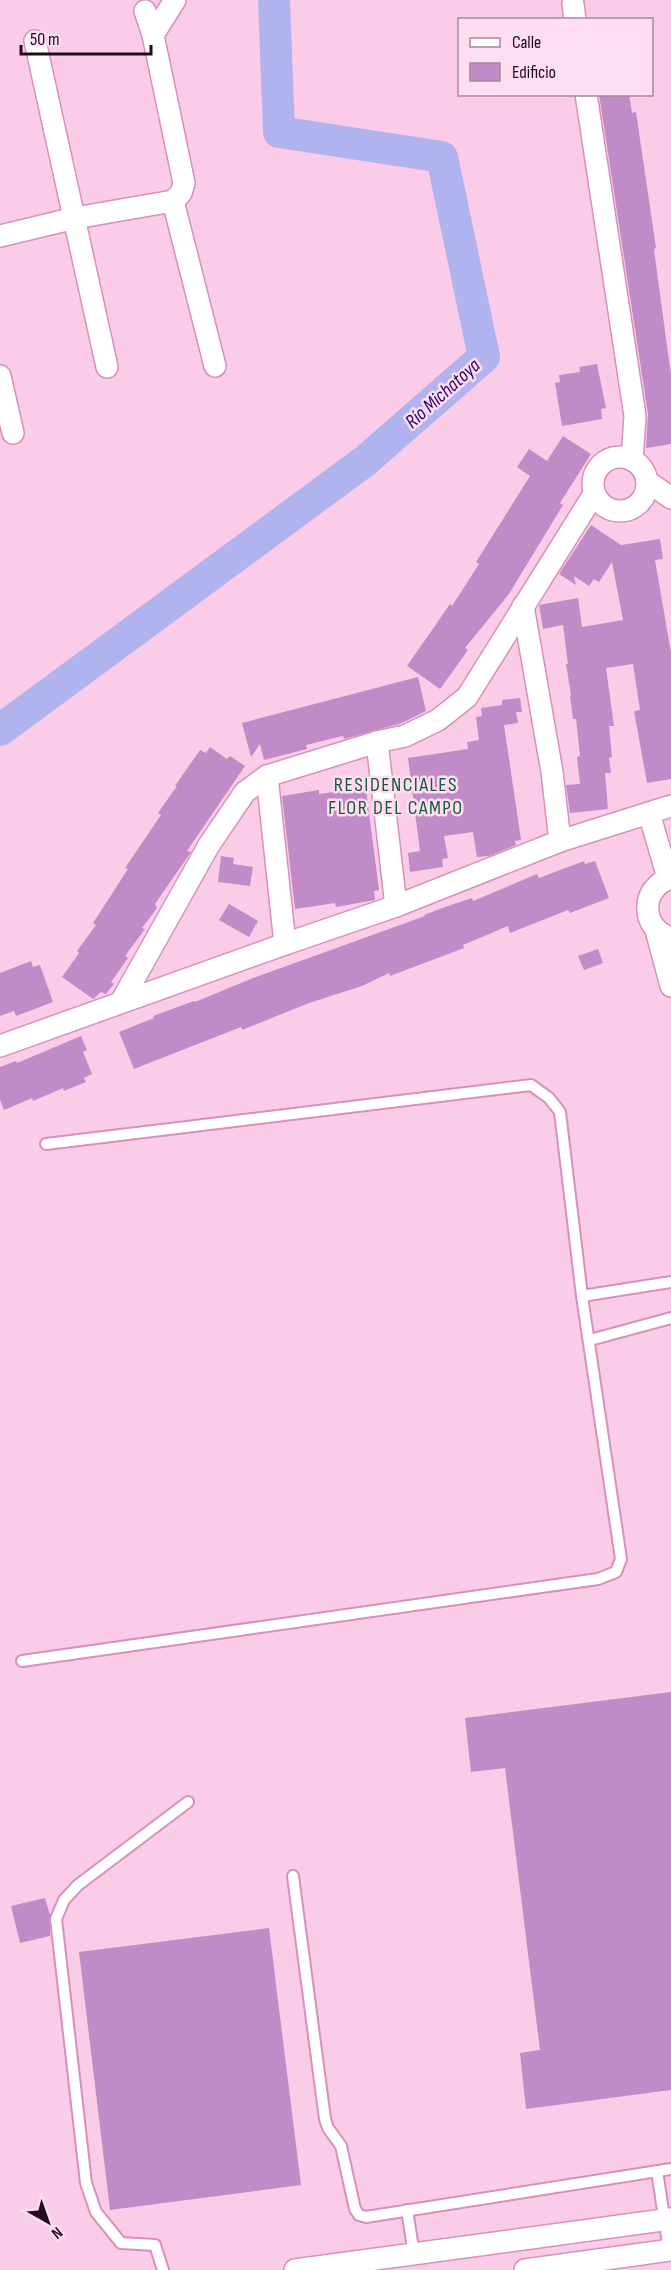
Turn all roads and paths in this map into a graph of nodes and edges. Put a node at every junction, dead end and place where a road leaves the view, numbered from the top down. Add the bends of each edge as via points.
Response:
1 (175, 0) edge
2 (144, 11) dead end
3 (153, 35) junction
4 (35, 41) dead end
5 (586, 96) edge
6 (173, 201) junction
7 (75, 218) junction
8 (0, 236) edge
9 (215, 366) dead end
10 (107, 367) dead end
11 (0, 376) edge
12 (13, 432) dead end
13 (632, 460) junction
14 (647, 481) junction
15 (594, 494) junction
16 (671, 498) edge
17 (523, 606) junction
18 (377, 742) junction
19 (267, 776) junction
20 (671, 806) edge
21 (649, 813) junction
22 (560, 841) junction
23 (670, 878) edge
24 (396, 906) junction
25 (663, 934) edge
26 (285, 944) junction
27 (671, 986) edge
28 (121, 1002) junction
29 (0, 1046) edge
30 (46, 1144) dead end
31 (671, 1282) edge
32 (582, 1296) junction
33 (671, 1318) edge
34 (590, 1340) junction
35 (22, 1661) dead end
36 (188, 1802) dead end
37 (293, 1876) dead end
38 (671, 2169) edge
39 (657, 2171) junction
40 (407, 2210) junction
41 (668, 2219) edge
42 (670, 2250) edge
43 (414, 2254) junction
44 (163, 2270) edge
45 (295, 2270) edge
46 (525, 2270) edge

1 - 3 street
2 - 3 street
3 - 6 street via 184,183
4 - 7 street
5 - 13 street via 635,416
6 - 7 street
6 - 9 street
7 - 8 street
7 - 10 street
11 - 12 street
13 - 14 street
13 - 15 street via 616,457 601,464 593,478
14 - 15 street via 643,498 630,509 613,511
14 - 16 street
15 - 17 street
17 - 18 street via 466,696 438,720 405,736
17 - 22 street
18 - 19 street
18 - 24 street
19 - 26 street
19 - 28 street via 245,792 209,845
20 - 21 street
21 - 22 street
21 - 23 street
22 - 24 street
23 - 25 street via 659,883 648,901 650,922
24 - 26 street
25 - 27 street
26 - 28 street
28 - 29 street
30 - 32 lane via 531,1085 560,1112
31 - 32 lane
32 - 34 lane
33 - 34 lane
34 - 35 lane via 621,1559 616,1572 586,1581
36 - 44 lane via 78,1884 63,1900 56,1918 86,2183 96,2212 121,2243 155,2245
37 - 40 lane via 325,2119 342,2146 355,2209 366,2217
38 - 39 lane
39 - 40 lane
39 - 41 lane
40 - 43 lane
41 - 42 lane
41 - 43 street
42 - 46 street
43 - 45 street

